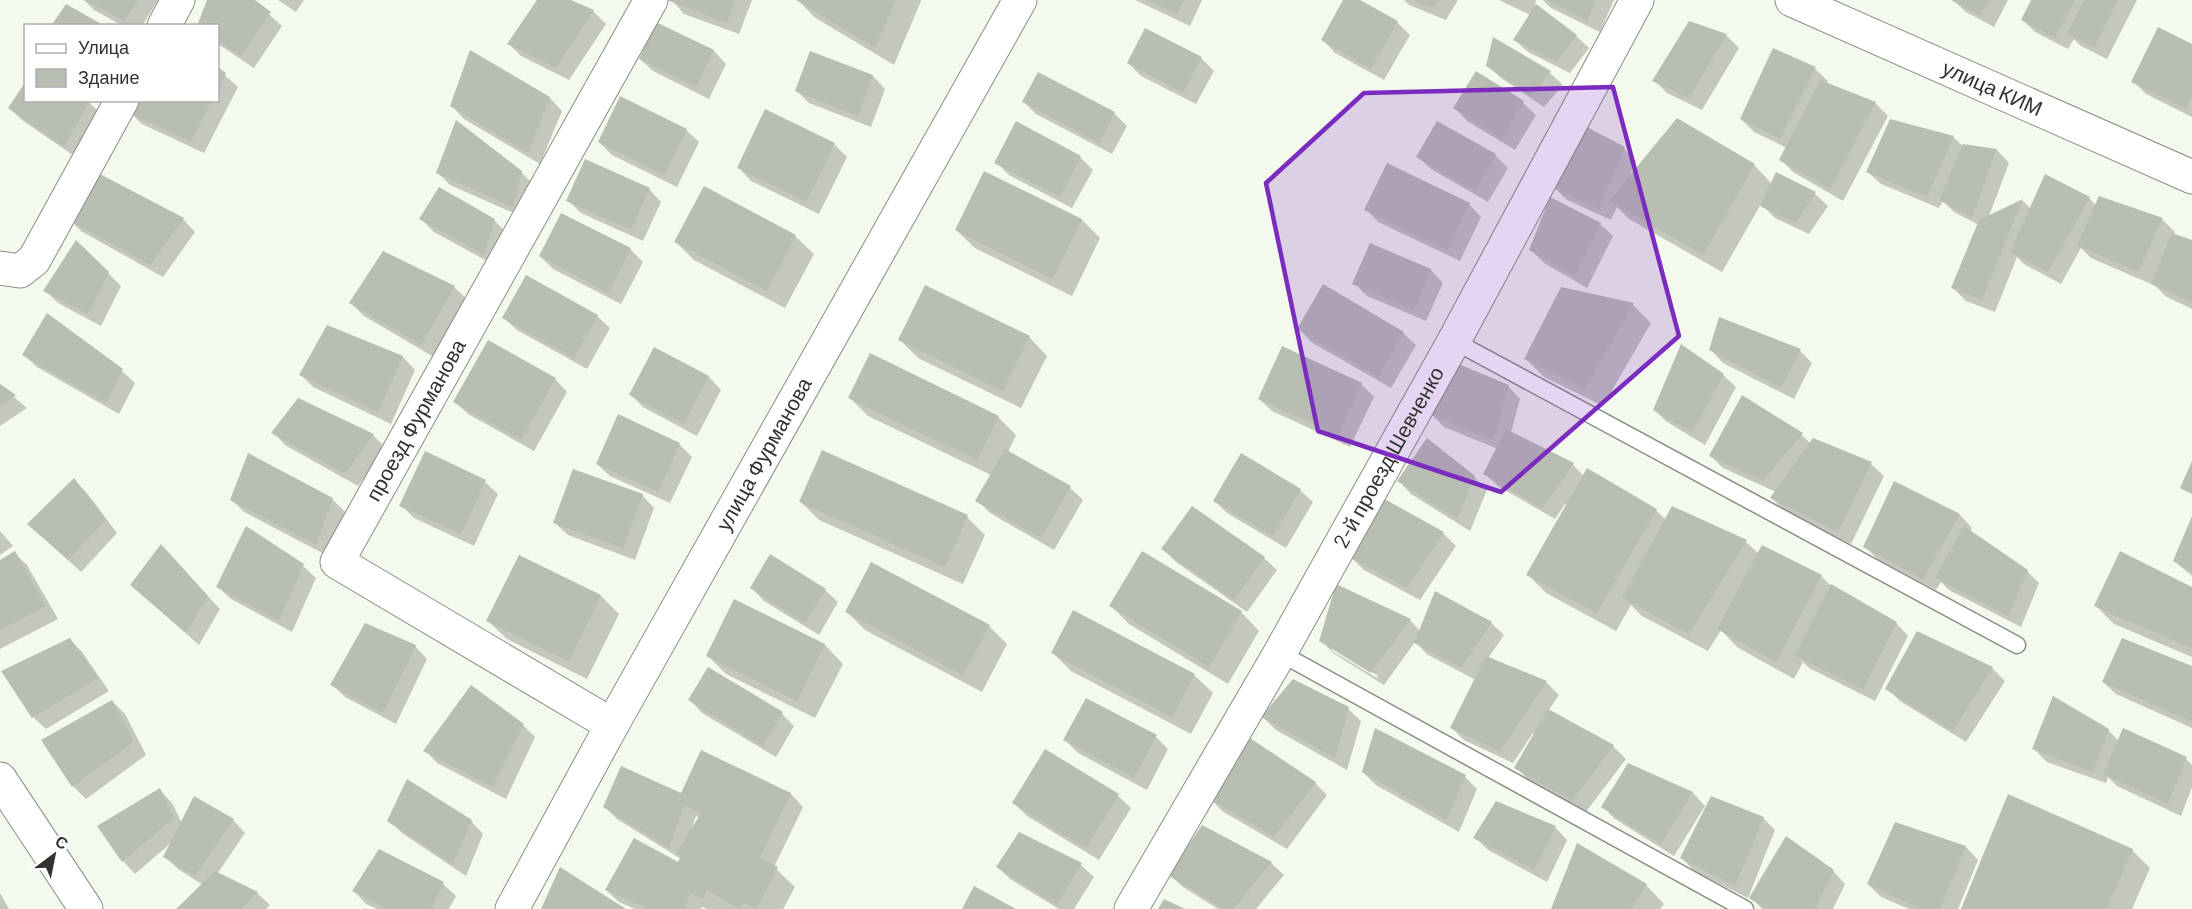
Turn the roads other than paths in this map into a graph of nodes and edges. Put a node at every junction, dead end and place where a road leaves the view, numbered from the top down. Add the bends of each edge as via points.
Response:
1 (178, 0) edge
2 (651, 0) edge
3 (1020, 0) edge
4 (1638, 0) edge
5 (1792, 0) edge
6 (165, 24) edge
7 (122, 102) edge
8 (2192, 177) edge
9 (0, 268) edge
10 (1454, 341) junction
11 (2018, 645) dead end
12 (1280, 653) junction
13 (612, 725) junction
14 (4, 794) edge
15 (86, 909) edge
16 (512, 909) edge
17 (1131, 909) edge
18 (1745, 909) edge

1 - 6 street
2 - 13 street, проезд Фурманова via 337,562
3 - 13 street, улица Фурманова
4 - 10 street, 2-й проезд Шевченко
5 - 8 street, улица КИМ
7 - 9 street via 34,260 20,271
10 - 11 lane
10 - 12 street, 2-й проезд Шевченко
12 - 17 street, 2-й проезд Шевченко
12 - 18 lane
13 - 16 street, улица Фурманова
14 - 15 street

